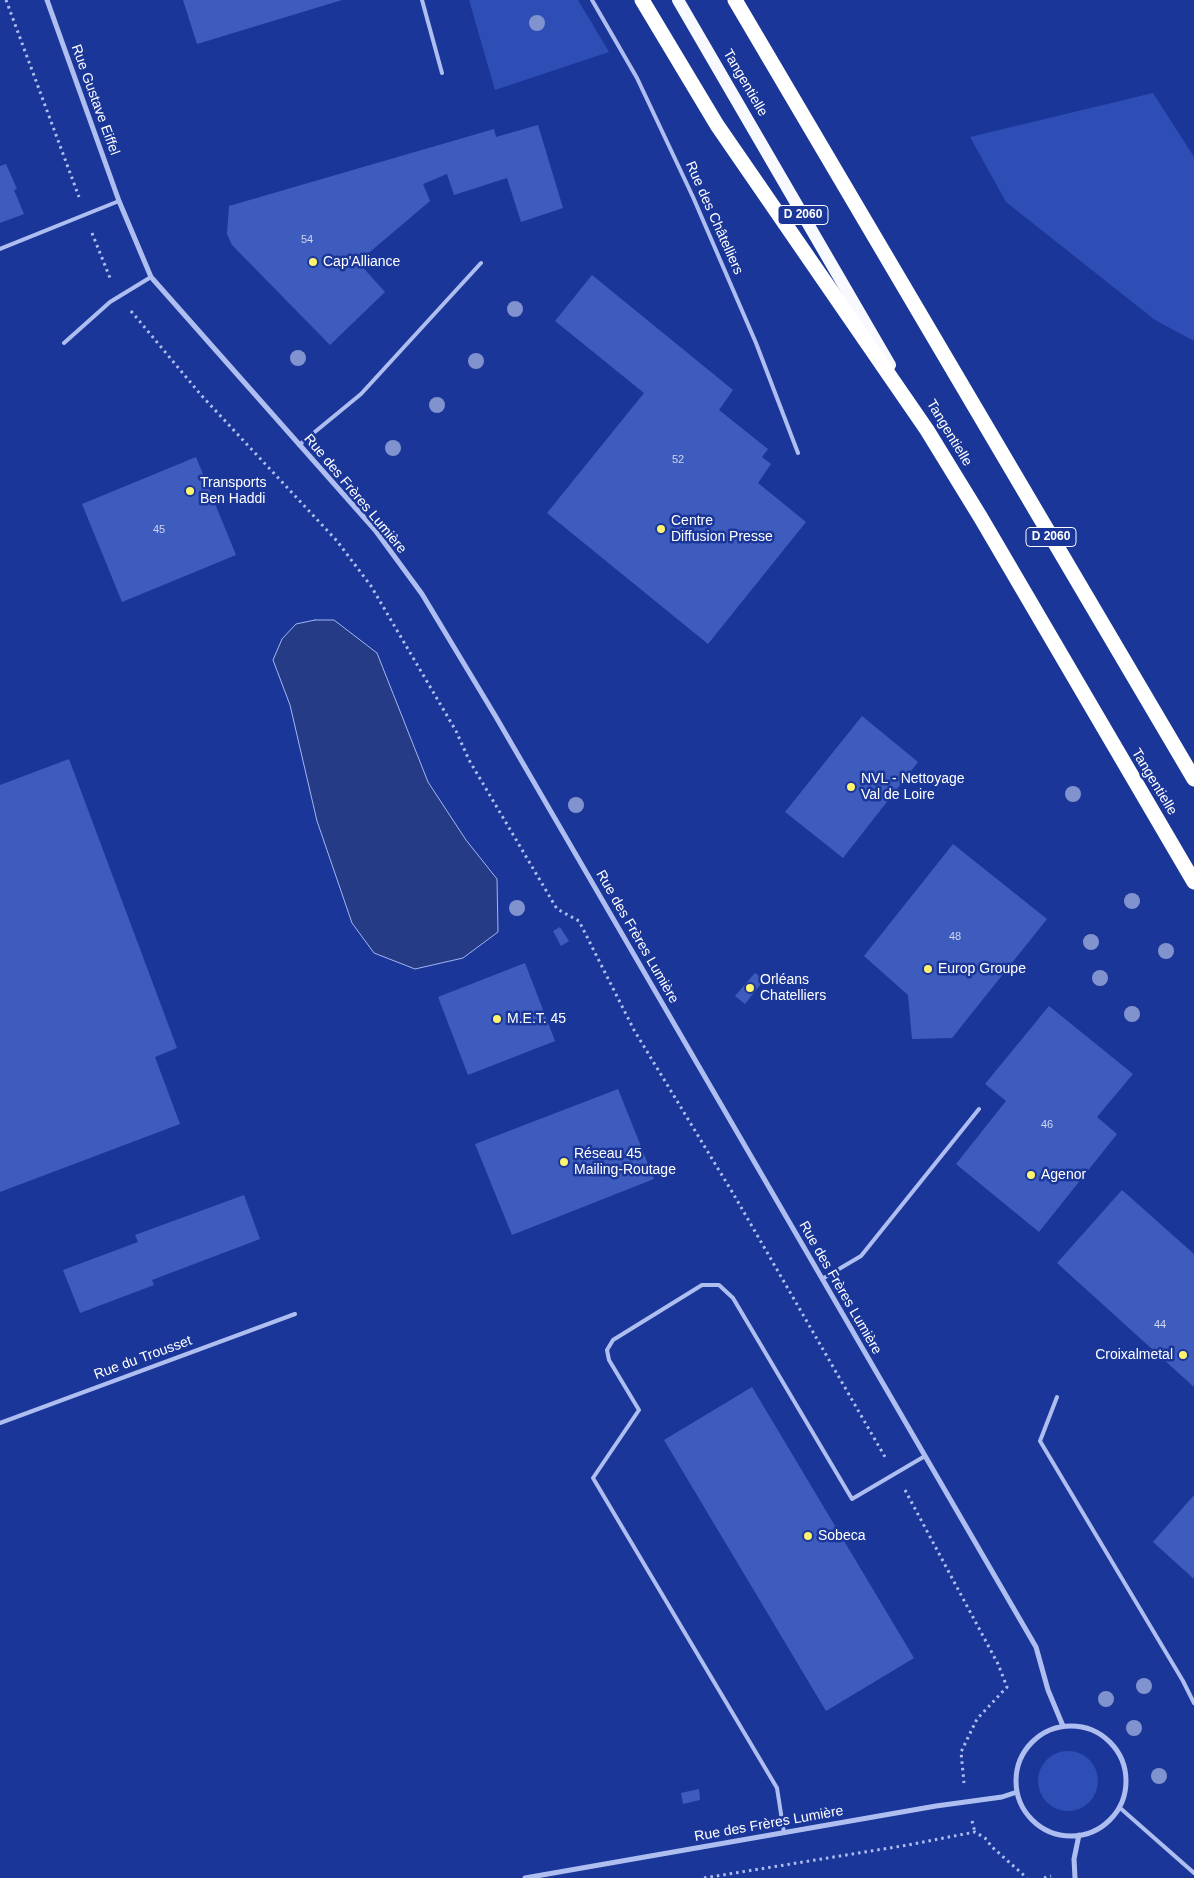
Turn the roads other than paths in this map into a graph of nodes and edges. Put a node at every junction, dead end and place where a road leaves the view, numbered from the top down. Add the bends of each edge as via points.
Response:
1 (47, 0) edge
2 (422, 0) edge
3 (592, 0) edge
4 (642, 0) edge
5 (678, 0) edge
6 (735, 0) edge
7 (442, 73) dead end
8 (119, 201) junction
9 (122, 207) joint
10 (0, 249) edge
11 (481, 263) dead end
12 (150, 277) junction
13 (64, 342) dead end
14 (927, 430) junction
15 (299, 446) junction
16 (798, 453) dead end
17 (1194, 779) edge
18 (1194, 882) edge
19 (979, 1109) dead end
20 (822, 1279) junction
21 (294, 1314) dead end
22 (1057, 1396) dead end
23 (0, 1423) edge
24 (925, 1456) junction
25 (1194, 1703) edge
26 (1063, 1726) junction
27 (1017, 1792) junction
28 (1120, 1807) junction
29 (784, 1833) junction
30 (1079, 1835) junction
31 (1194, 1873) edge
32 (525, 1878) edge
33 (1075, 1878) edge

1 - 8 street, Rue Gustave Eiffel
2 - 7 lane
3 - 16 lane, Rue des Châtelliers via 637,78 693,197 756,343
4 - 14 highway via 717,125
5 - 14 main road, Tangentielle / D 2060
6 - 17 highway, D 2060
8 - 9 street, Rue Gustave Eiffel
8 - 10 lane
9 - 12 street, Rue des Frères Lumière
11 - 15 lane via 361,394
12 - 13 lane via 110,302
12 - 15 street, Rue des Frères Lumière
14 - 18 highway, Tangentielle / D 2060
15 - 20 street, Rue des Frères Lumière via 375,530 422,594
19 - 20 lane via 861,1256
20 - 24 street, Rue des Frères Lumière
21 - 23 lane, Rue du Trousset
22 - 25 lane via 1040,1441
24 - 26 street, Rue des Frères Lumière via 1036,1647 1048,1690
24 - 29 lane via 852,1499 734,1298 720,1285 702,1285 612,1340 607,1350 609,1360 639,1410 593,1478 777,1788
26 - 27 street via 1031,1742 1021,1756 1016,1774
26 - 28 street via 1087,1728 1110,1742 1120,1756 1126,1773
27 - 29 street, Rue des Frères Lumière
27 - 30 street via 1021,1805 1039,1826 1065,1836
28 - 30 street via 1096,1830
28 - 31 lane
29 - 32 street, Rue des Frères Lumière
30 - 33 street via 1074,1859

